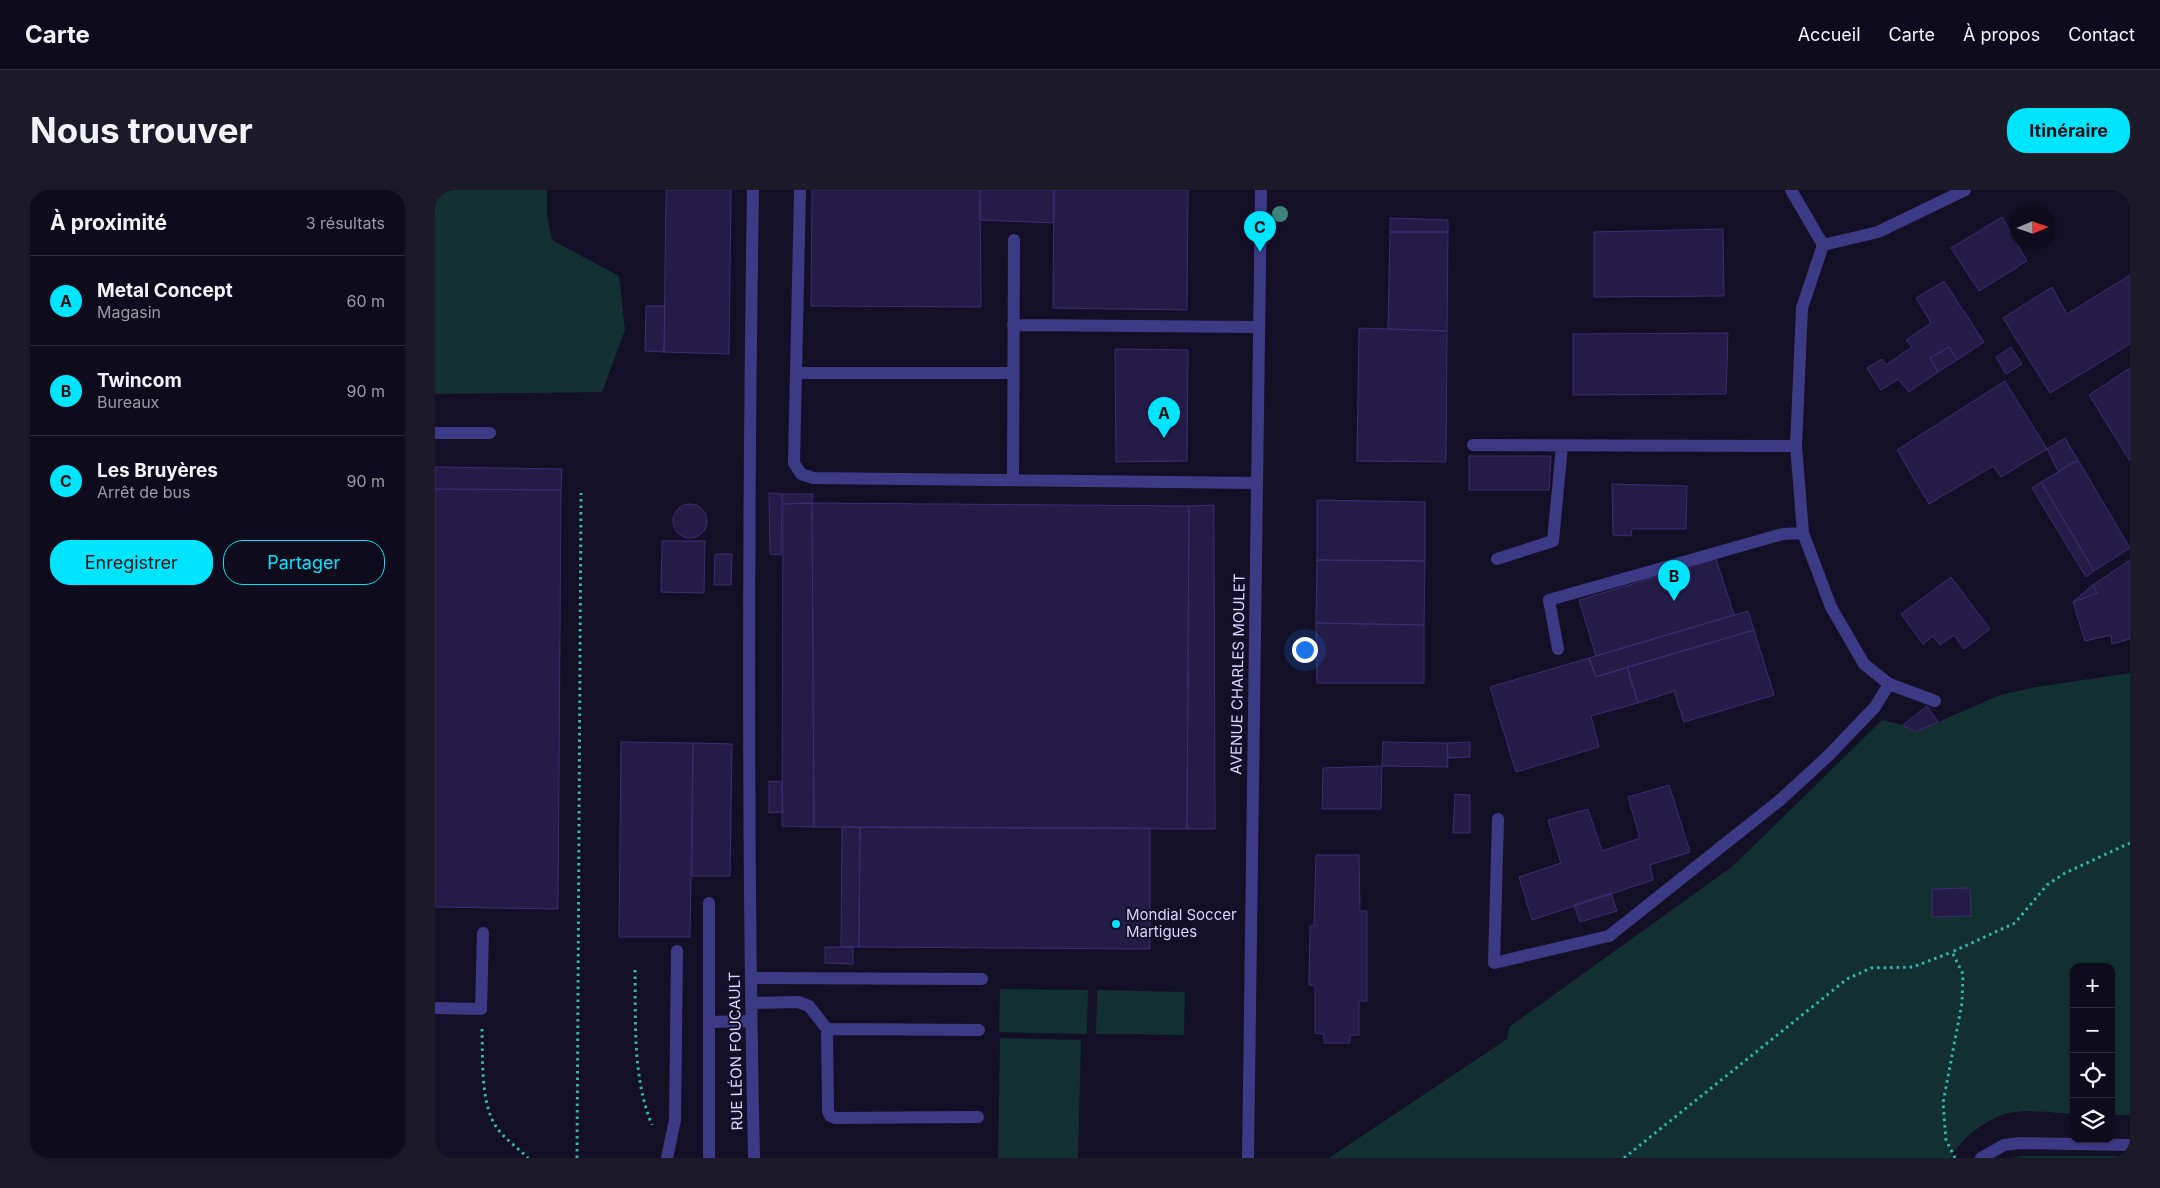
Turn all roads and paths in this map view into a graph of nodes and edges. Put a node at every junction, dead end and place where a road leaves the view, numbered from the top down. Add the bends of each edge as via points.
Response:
1 (753, 190) edge
2 (800, 190) edge
3 (1261, 190) edge
4 (1791, 190) edge
5 (1965, 190) edge
6 (1013, 240) dead end
7 (1823, 245) junction
8 (1013, 325) junction
9 (1258, 327) junction
10 (796, 373) junction
11 (1013, 373) junction
12 (435, 432) edge
13 (490, 432) dead end
14 (1473, 445) dead end
15 (1562, 446) junction
16 (1796, 446) junction
17 (1013, 480) junction
18 (1257, 483) junction
19 (581, 494) dead end
20 (1803, 533) junction
21 (1497, 559) dead end
22 (1558, 649) dead end
23 (1889, 684) junction
24 (1935, 701) dead end
25 (1498, 819) dead end
26 (2130, 843) edge
27 (709, 903) dead end
28 (483, 932) dead end
29 (677, 951) dead end
30 (1952, 952) junction
31 (635, 970) dead end
32 (751, 978) junction
33 (983, 978) dead end
34 (751, 1003) junction
35 (435, 1008) edge
36 (481, 1009) junction
37 (751, 1021) junction
38 (709, 1022) junction
39 (827, 1029) junction
40 (979, 1030) dead end
41 (978, 1117) dead end
42 (654, 1131) dead end
43 (2130, 1145) edge
44 (528, 1158) edge
45 (577, 1158) edge
46 (667, 1158) edge
47 (709, 1158) edge
48 (754, 1158) edge
49 (1248, 1158) edge
50 (1624, 1158) edge
51 (1955, 1158) edge
52 (1981, 1158) edge

1 - 32 street, RUE LÉON FOUCAULT via 749,459
2 - 10 street
3 - 9 street, AVENUE CHARLES MOULET
4 - 7 street
5 - 7 street via 1879,232
6 - 8 street
7 - 16 street via 1802,308
8 - 9 street
8 - 11 street
9 - 18 street, AVENUE CHARLES MOULET
10 - 11 street
10 - 17 street via 794,463 801,474 813,478
11 - 17 street
12 - 13 street
14 - 15 street
15 - 16 street
15 - 21 street via 1553,541
16 - 20 street
17 - 18 street
18 - 49 street, AVENUE CHARLES MOULET
19 - 45 path
20 - 22 street via 1783,534 1549,600
20 - 23 street via 1831,608 1864,664
23 - 24 street
23 - 25 street via 1875,707 1779,801 1609,936 1495,963
26 - 30 path via 2065,873 2047,885 2015,923
27 - 38 street
28 - 36 street
29 - 46 street via 675,1120
30 - 50 path via 1913,967 1871,968 1847,979
30 - 51 path via 1963,974 1962,1003 1943,1103 1946,1140
31 - 42 path via 637,1062 643,1104
32 - 33 street
32 - 34 street, RUE LÉON FOUCAULT
34 - 37 street, RUE LÉON FOUCAULT
34 - 39 street via 798,1002 809,1006
35 - 36 street
36 - 44 path via 484,1080 489,1109 497,1128
37 - 38 street
37 - 48 street, RUE LÉON FOUCAULT
38 - 47 street
39 - 40 street
39 - 41 street via 830,1116
43 - 52 street via 2019,1143 2004,1145

